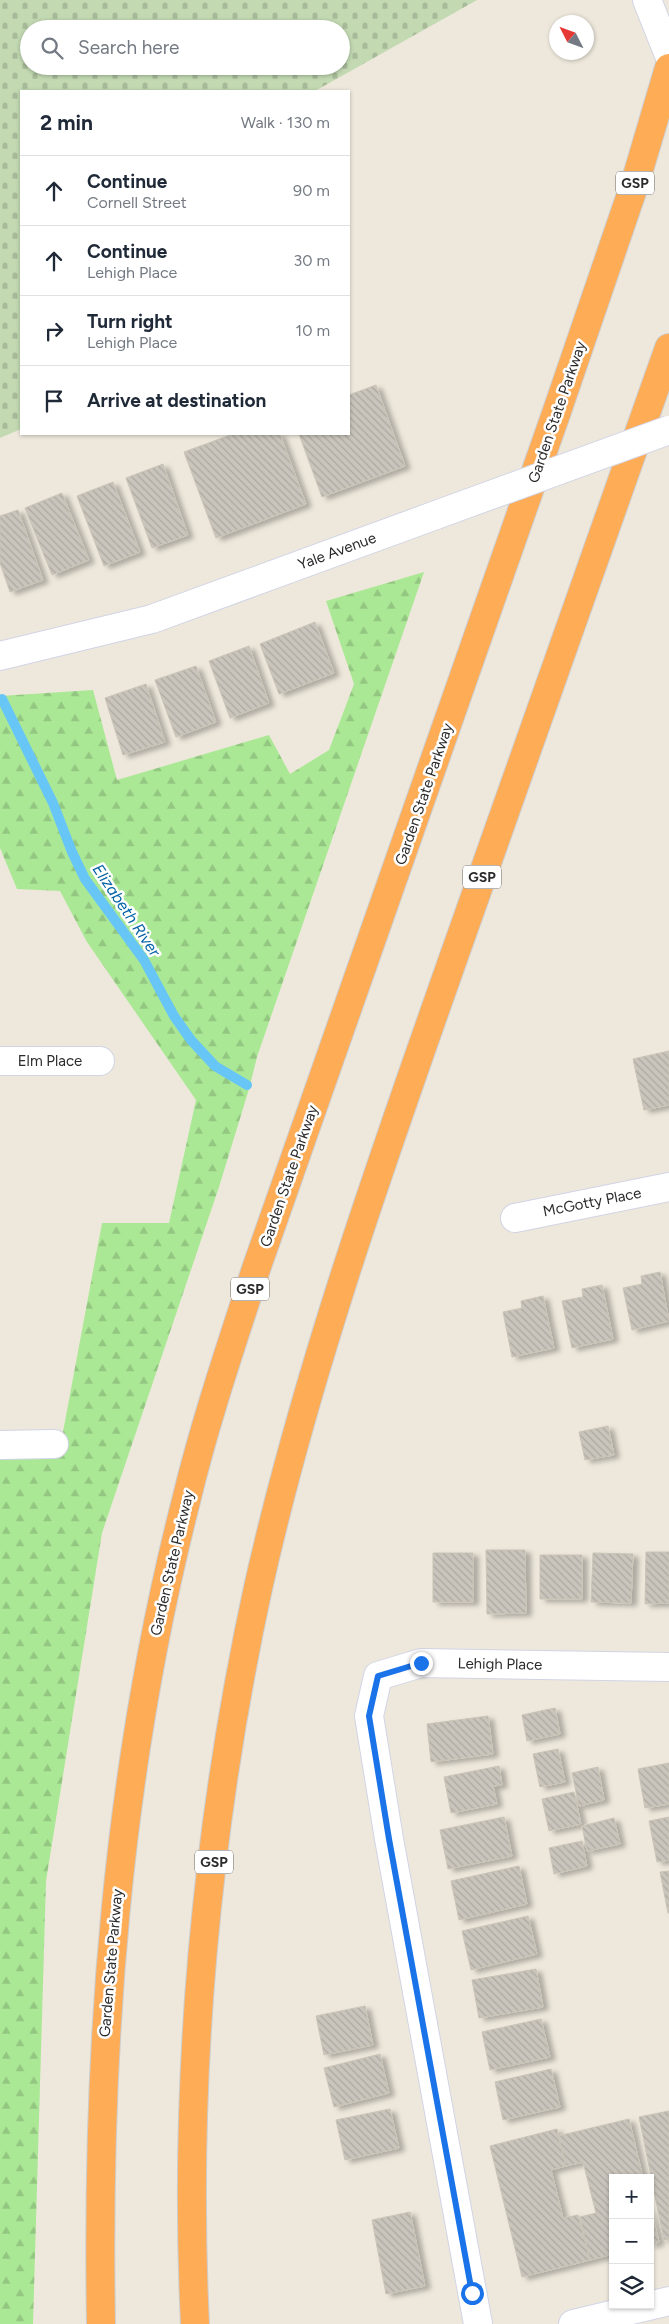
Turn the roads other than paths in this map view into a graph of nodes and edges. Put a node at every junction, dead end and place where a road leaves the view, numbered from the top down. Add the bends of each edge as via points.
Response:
1 (647, 0) edge
2 (669, 55) edge
3 (669, 68) edge
4 (669, 348) edge
5 (669, 430) edge
6 (0, 656) edge
7 (0, 1061) edge
8 (100, 1061) dead end
9 (669, 1187) edge
10 (515, 1218) dead end
11 (54, 1444) dead end
12 (0, 1445) edge
13 (669, 1667) edge
14 (669, 2301) edge
15 (101, 2324) edge
16 (195, 2324) edge
17 (478, 2324) edge
18 (573, 2324) edge

1 - 2 street
3 - 15 highway, Garden State Parkway / GSP via 635,183 558,411 256,1269 218,1386 186,1501 136,1738 120,1856 102,2098
4 - 16 highway, GSP via 354,1245 318,1358 279,1500 236,1705 205,1931 195,2050 191,2171
5 - 6 street, Yale Avenue, bridge via 152,619
7 - 8 street, Elm Place
9 - 10 street, McGotty Place
11 - 12 street
13 - 17 street, Lehigh Place via 421,1663 378,1676 369,1716
14 - 18 street

